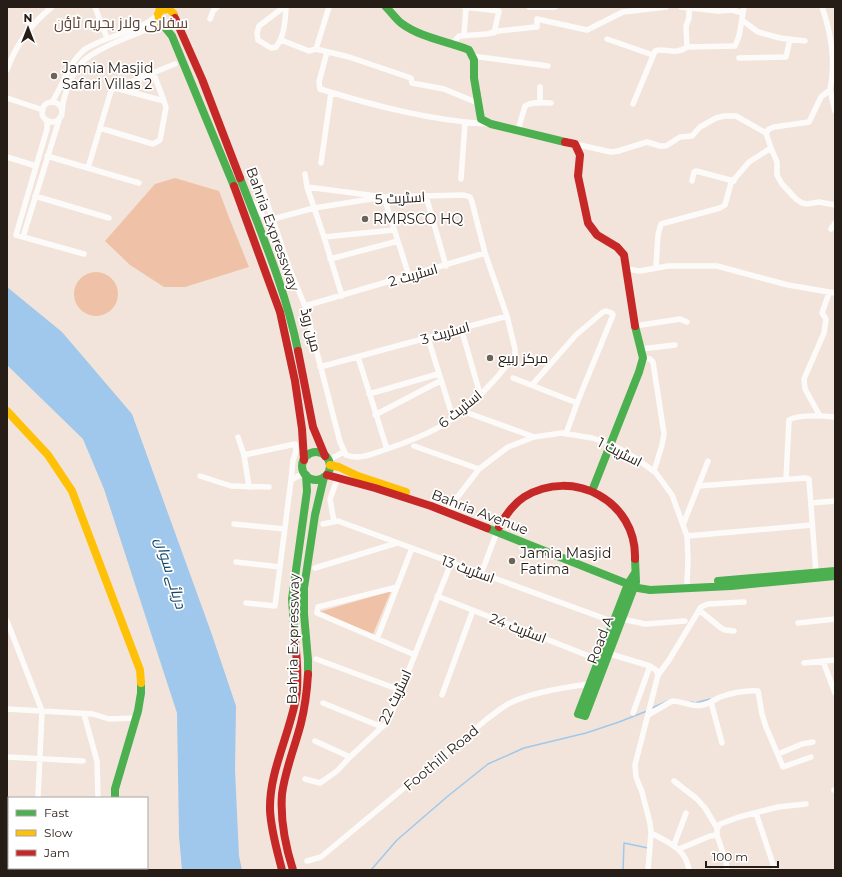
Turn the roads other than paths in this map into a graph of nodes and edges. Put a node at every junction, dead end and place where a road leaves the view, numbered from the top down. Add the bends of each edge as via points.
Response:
1 (52, 7) edge
2 (94, 7) edge
3 (217, 7) edge
4 (285, 7) edge
5 (329, 7) edge
6 (386, 7) edge
7 (465, 7) edge
8 (529, 7) edge
9 (554, 7) edge
10 (666, 7) edge
11 (681, 7) edge
12 (822, 7) edge
13 (689, 8) edge
14 (500, 9) edge
15 (630, 9) edge
16 (159, 10) edge
17 (744, 10) edge
18 (174, 12) edge
19 (210, 19) dead end
20 (742, 20) junction
21 (163, 25) junction
22 (494, 33) junction
23 (464, 35) junction
24 (107, 38) junction
25 (608, 39) dead end
26 (790, 39) junction
27 (281, 40) junction
28 (805, 41) dead end
29 (453, 43) junction
30 (687, 47) junction
31 (316, 49) junction
32 (327, 52) junction
33 (833, 54) edge
34 (10, 55) edge
35 (653, 55) junction
36 (472, 56) junction
37 (739, 58) dead end
38 (175, 64) dead end
39 (548, 66) dead end
40 (7, 70) edge
41 (153, 72) junction
42 (540, 87) dead end
43 (115, 88) junction
44 (830, 90) junction
45 (332, 93) junction
46 (7, 98) edge
47 (164, 101) junction
48 (52, 102) junction
49 (478, 103) junction
50 (540, 103) junction
51 (551, 103) dead end
52 (633, 104) dead end
53 (42, 110) junction
54 (835, 111) edge
55 (61, 114) junction
56 (47, 120) junction
57 (465, 123) junction
58 (491, 124) junction
59 (100, 128) junction
60 (518, 130) junction
61 (766, 133) junction
62 (575, 144) junction
63 (771, 148) junction
64 (47, 156) junction
65 (7, 157) edge
66 (321, 163) dead end
67 (36, 166) junction
68 (88, 168) junction
69 (305, 174) dead end
70 (258, 176) dead end
71 (460, 179) dead end
72 (692, 181) dead end
73 (734, 181) junction
74 (139, 183) dead end
75 (307, 187) junction
76 (247, 194) junction
77 (35, 196) junction
78 (426, 196) junction
79 (384, 198) junction
80 (835, 205) edge
81 (314, 208) junction
82 (109, 218) dead end
83 (273, 219) junction
84 (835, 223) edge
85 (831, 229) dead end
86 (394, 230) junction
87 (23, 237) junction
88 (324, 238) junction
89 (398, 241) junction
90 (485, 253) junction
91 (84, 254) dead end
92 (330, 259) junction
93 (446, 266) junction
94 (656, 267) junction
95 (626, 269) junction
96 (409, 276) junction
97 (832, 293) edge
98 (342, 296) junction
99 (305, 306) junction
100 (507, 316) junction
101 (687, 322) dead end
102 (635, 326) junction
103 (461, 328) junction
104 (428, 338) junction
105 (675, 345) dead end
106 (641, 349) junction
107 (358, 357) junction
108 (643, 358) junction
109 (320, 367) junction
110 (438, 374) junction
111 (513, 378) dead end
112 (440, 381) junction
113 (532, 385) junction
114 (369, 394) junction
115 (480, 394) junction
116 (576, 403) junction
117 (7, 411) edge
118 (468, 413) dead end
119 (375, 415) junction
120 (820, 416) junction
121 (452, 418) junction
122 (835, 418) edge
123 (566, 434) junction
124 (238, 437) dead end
125 (534, 437) junction
126 (611, 444) junction
127 (414, 446) dead end
128 (386, 449) junction
129 (344, 452) junction
130 (244, 455) junction
131 (304, 460) junction
132 (328, 460) junction
133 (708, 461) dead end
134 (479, 469) junction
135 (654, 471) junction
136 (305, 474) junction
137 (200, 476) dead end
138 (326, 476) junction
139 (338, 477) junction
140 (786, 479) junction
141 (291, 480) junction
142 (698, 486) junction
143 (249, 487) junction
144 (269, 487) dead end
145 (592, 491) junction
146 (835, 501) edge
147 (810, 503) junction
148 (450, 511) junction
149 (334, 522) junction
150 (234, 524) dead end
151 (323, 524) dead end
152 (683, 525) junction
153 (812, 525) junction
154 (285, 529) junction
155 (498, 529) junction
156 (686, 536) junction
157 (398, 543) junction
158 (412, 548) junction
159 (236, 562) dead end
160 (451, 563) junction
161 (280, 567) junction
162 (315, 568) dead end
163 (835, 571) edge
164 (816, 572) junction
165 (481, 574) junction
166 (835, 576) edge
167 (632, 581) junction
168 (687, 583) junction
169 (397, 587) junction
170 (437, 596) junction
171 (744, 602) dead end
172 (246, 603) dead end
173 (473, 610) junction
174 (699, 610) junction
175 (622, 619) junction
176 (835, 619) edge
177 (7, 621) edge
178 (684, 621) dead end
179 (614, 622) junction
180 (798, 623) dead end
181 (734, 631) dead end
182 (377, 639) junction
183 (605, 652) junction
184 (415, 655) junction
185 (316, 659) dead end
186 (599, 660) junction
187 (835, 660) edge
188 (823, 661) junction
189 (804, 663) dead end
190 (650, 666) junction
191 (658, 675) junction
192 (590, 684) junction
193 (400, 690) junction
194 (835, 693) edge
195 (442, 695) dead end
196 (711, 702) junction
197 (323, 703) dead end
198 (7, 709) edge
199 (42, 711) junction
200 (633, 713) dead end
201 (84, 714) junction
202 (648, 714) junction
203 (136, 718) junction
204 (382, 727) junction
205 (315, 741) dead end
206 (814, 742) dead end
207 (722, 743) dead end
208 (778, 754) junction
209 (7, 757) edge
210 (350, 757) junction
211 (811, 757) dead end
212 (40, 759) junction
213 (83, 761) dead end
214 (305, 779) dead end
215 (674, 781) dead end
216 (38, 797) edge
217 (98, 797) edge
218 (115, 797) edge
219 (806, 804) dead end
220 (686, 813) dead end
221 (756, 813) junction
222 (717, 832) junction
223 (651, 833) junction
224 (674, 845) junction
225 (679, 849) junction
226 (307, 861) dead end
227 (282, 870) edge
228 (293, 870) edge
229 (648, 870) edge
230 (690, 870) edge
231 (727, 870) edge
232 (775, 870) edge

1 - 34 street via 28,30
2 - 24 street
3 - 19 street
4 - 27 street via 286,19
4 - 27 street via 262,22 257,33 258,40 271,48 276,47
5 - 31 street
6 - 29 main road via 401,23 420,34
7 - 14 street
7 - 23 street
8 - 9 street
10 - 15 street
11 - 13 street
12 - 33 street
13 - 17 street
13 - 30 street via 686,26
14 - 22 street
15 - 22 street via 587,30 538,19 535,28
16 - 18 main road via 169,9
16 - 21 main road via 159,22
16 - 24 street via 146,24
17 - 20 street
18 - 21 main road via 172,24
18 - 76 main road, Bahria Expressway
20 - 26 street via 758,32
20 - 30 street via 736,46
21 - 55 street via 112,44 80,64 72,78
21 - 131 main road, Bahria Expressway via 172,36 236,189 280,312 295,381
22 - 23 street
23 - 29 street via 457,37
24 - 48 street via 85,49 75,60 65,74
25 - 35 street
26 - 28 street
26 - 37 street via 786,58
27 - 31 street via 309,51
29 - 36 main road via 469,50
30 - 35 street via 677,51 658,50 654,51
31 - 32 street
32 - 45 street via 319,86 320,89
32 - 49 street via 410,78 412,83 444,89
33 - 44 street
34 - 40 street
35 - 52 street
36 - 39 street
36 - 49 main road
38 - 41 street
41 - 43 street
41 - 47 street
42 - 50 street
43 - 47 street
43 - 59 street via 111,91
44 - 54 street
44 - 61 street via 821,97 809,122 774,127
45 - 57 street via 417,116
45 - 66 street
46 - 53 street
47 - 59 street via 166,107 160,140 153,144
48 - 53 street
48 - 55 street via 60,107
49 - 58 main road via 482,119
50 - 51 street
50 - 60 street via 525,106
53 - 56 street via 43,117
55 - 56 street via 57,120
55 - 64 street
56 - 67 street via 47,129
57 - 58 street
57 - 71 street
58 - 60 main road
59 - 68 street
60 - 62 main road
61 - 62 street via 736,116 724,116 700,127 692,136 680,137 666,146 647,142 611,152
61 - 63 street
62 - 95 main road via 579,149 578,173 590,228 621,248
63 - 73 street via 749,162
63 - 80 street via 777,162 777,175 796,199 807,204 819,202
64 - 68 street
64 - 77 street
65 - 67 street
67 - 87 street via 16,235
68 - 74 street
69 - 75 street
70 - 83 street, مین روڈ
72 - 73 street via 696,171
73 - 94 street via 725,205 720,208 661,224
75 - 79 street
75 - 81 street
76 - 83 street via 265,218
76 - 132 main road, Bahria Expressway via 281,285 317,440
77 - 82 street
77 - 87 street
78 - 79 street, اسٹریٹ 5
78 - 90 street, اسٹریٹ 5 via 470,197
78 - 93 street
79 - 81 street, اسٹریٹ 5
79 - 86 street
81 - 83 street, اسٹریٹ 5
81 - 88 street
83 - 99 street, مین روڈ
84 - 85 street
86 - 88 street
86 - 89 street
87 - 91 street
88 - 92 street
89 - 92 street
89 - 96 street
90 - 93 street, اسٹریٹ 2
90 - 100 street
92 - 98 street
93 - 96 street, اسٹریٹ 2
94 - 95 street
94 - 97 street via 717,266 788,285
95 - 102 main road
96 - 98 street, اسٹریٹ 2
97 - 120 street via 822,313 826,320 824,333 804,379 805,389
98 - 99 street, اسٹریٹ 2
99 - 109 street, مین روڈ
100 - 103 street, اسٹریٹ 3
100 - 115 street, اسٹریٹ 6 via 515,355
101 - 102 street via 680,319
102 - 106 main road
103 - 104 street, اسٹریٹ 3
103 - 115 street
104 - 107 street, اسٹریٹ 3
104 - 110 street
105 - 106 street
106 - 108 main road
107 - 109 street, اسٹریٹ 3
107 - 114 street
108 - 126 main road
108 - 135 street via 653,362 664,434
109 - 129 street, مین روڈ
110 - 112 street
110 - 114 street
111 - 113 street
112 - 119 street
112 - 121 street
113 - 116 street
113 - 116 street via 576,335 603,312 609,312 613,315
114 - 119 street
115 - 121 street, اسٹریٹ 6
116 - 123 street
117 - 203 main road via 48,455 72,491 140,670 141,693
118 - 125 street
119 - 128 street
120 - 122 street
120 - 140 street via 789,420
121 - 128 street, اسٹریٹ 6 via 421,436
123 - 125 street, اسٹریٹ 1
123 - 126 street, اسٹریٹ 1
124 - 130 street
125 - 134 street, اسٹریٹ 1 via 508,447
126 - 135 street, اسٹریٹ 1
126 - 145 main road
127 - 134 street
128 - 129 street, اسٹریٹ 6 via 352,457
129 - 132 street
130 - 141 street via 296,444
130 - 143 street
131 - 132 main road via 316,453
131 - 136 main road via 302,466
132 - 138 main road
132 - 148 main road, Bahria Avenue via 358,476
133 - 142 street
134 - 148 street, اسٹریٹ 1 via 453,503
135 - 152 street, اسٹریٹ 1 via 672,495
136 - 138 main road via 315,480
136 - 141 street
136 - 227 main road, Bahria Expressway via 307,491 292,599 297,661 296,697 274,775 270,809
137 - 143 street via 231,486
138 - 139 main road, Bahria Avenue
138 - 228 main road, Bahria Expressway via 319,492 304,586 308,660 306,697 300,729 288,767 281,821
139 - 148 main road, Bahria Avenue
139 - 149 street via 330,499
140 - 142 street
140 - 147 street via 809,479
141 - 154 street
142 - 152 street
143 - 144 street
145 - 155 main road, Road A via 565,485 537,491 513,506
145 - 167 main road, Road A via 614,505 630,527 636,552
146 - 147 street
147 - 153 street
148 - 155 main road, Bahria Avenue
149 - 151 street, اسٹریٹ 13
149 - 157 street, اسٹریٹ 13 via 338,521
150 - 154 street
152 - 156 street, اسٹریٹ 1
153 - 156 street
153 - 164 street
154 - 161 street
155 - 165 street
155 - 167 main road, Bahria Avenue
156 - 168 street, اسٹریٹ 1
157 - 158 street, اسٹریٹ 13
157 - 162 street
158 - 160 street, اسٹریٹ 13
158 - 169 street
159 - 161 street
160 - 165 street, اسٹریٹ 13
160 - 170 street, اسٹریٹ 22
161 - 172 street via 275,606
163 - 164 main road, Bahria Avenue
164 - 168 main road, Bahria Avenue
165 - 179 street, اسٹریٹ 13
166 - 167 main road, Bahria Avenue via 731,586 650,590
167 - 168 main road, Bahria Avenue via 650,585
167 - 175 main road, Road A
167 - 179 main road, Road A
169 - 182 street
169 - 182 street via 318,607 316,610 318,614
170 - 173 street, اسٹریٹ 24
170 - 184 street, اسٹریٹ 22
171 - 174 street via 708,604
173 - 186 street, اسٹریٹ 24
173 - 195 street
174 - 181 street via 721,628
174 - 191 street
175 - 178 street via 645,624
175 - 183 main road, Road A
176 - 180 street
177 - 199 street
179 - 183 main road, Road A
182 - 184 street
183 - 186 main road, Road A
183 - 190 street
183 - 192 main road, Road A via 581,715
184 - 193 street, اسٹریٹ 22
185 - 193 street
186 - 192 main road, Road A
187 - 188 street
188 - 189 street
188 - 194 street
190 - 191 street
190 - 200 street
191 - 202 street
192 - 226 street, Foothill Road via 526,697 507,705 321,857
193 - 204 street, اسٹریٹ 22 via 393,710
196 - 202 street via 694,707 672,702
196 - 207 street
196 - 208 street via 734,693 758,691 764,721
197 - 204 street
198 - 199 street
199 - 201 street
199 - 212 street
201 - 203 street via 109,718
201 - 217 street via 97,761
202 - 223 street via 635,765
203 - 218 main road via 115,789
204 - 210 street, اسٹریٹ 22
205 - 210 street
206 - 208 street
208 - 211 street via 783,768
209 - 212 street
210 - 214 street, اسٹریٹ 22 via 320,784
212 - 213 street
212 - 216 street
215 - 222 street via 705,808
219 - 221 street via 790,804
220 - 224 street
221 - 222 street via 720,824
221 - 232 street
222 - 225 street
222 - 231 street
223 - 224 street
223 - 229 street
224 - 225 street
225 - 230 street

